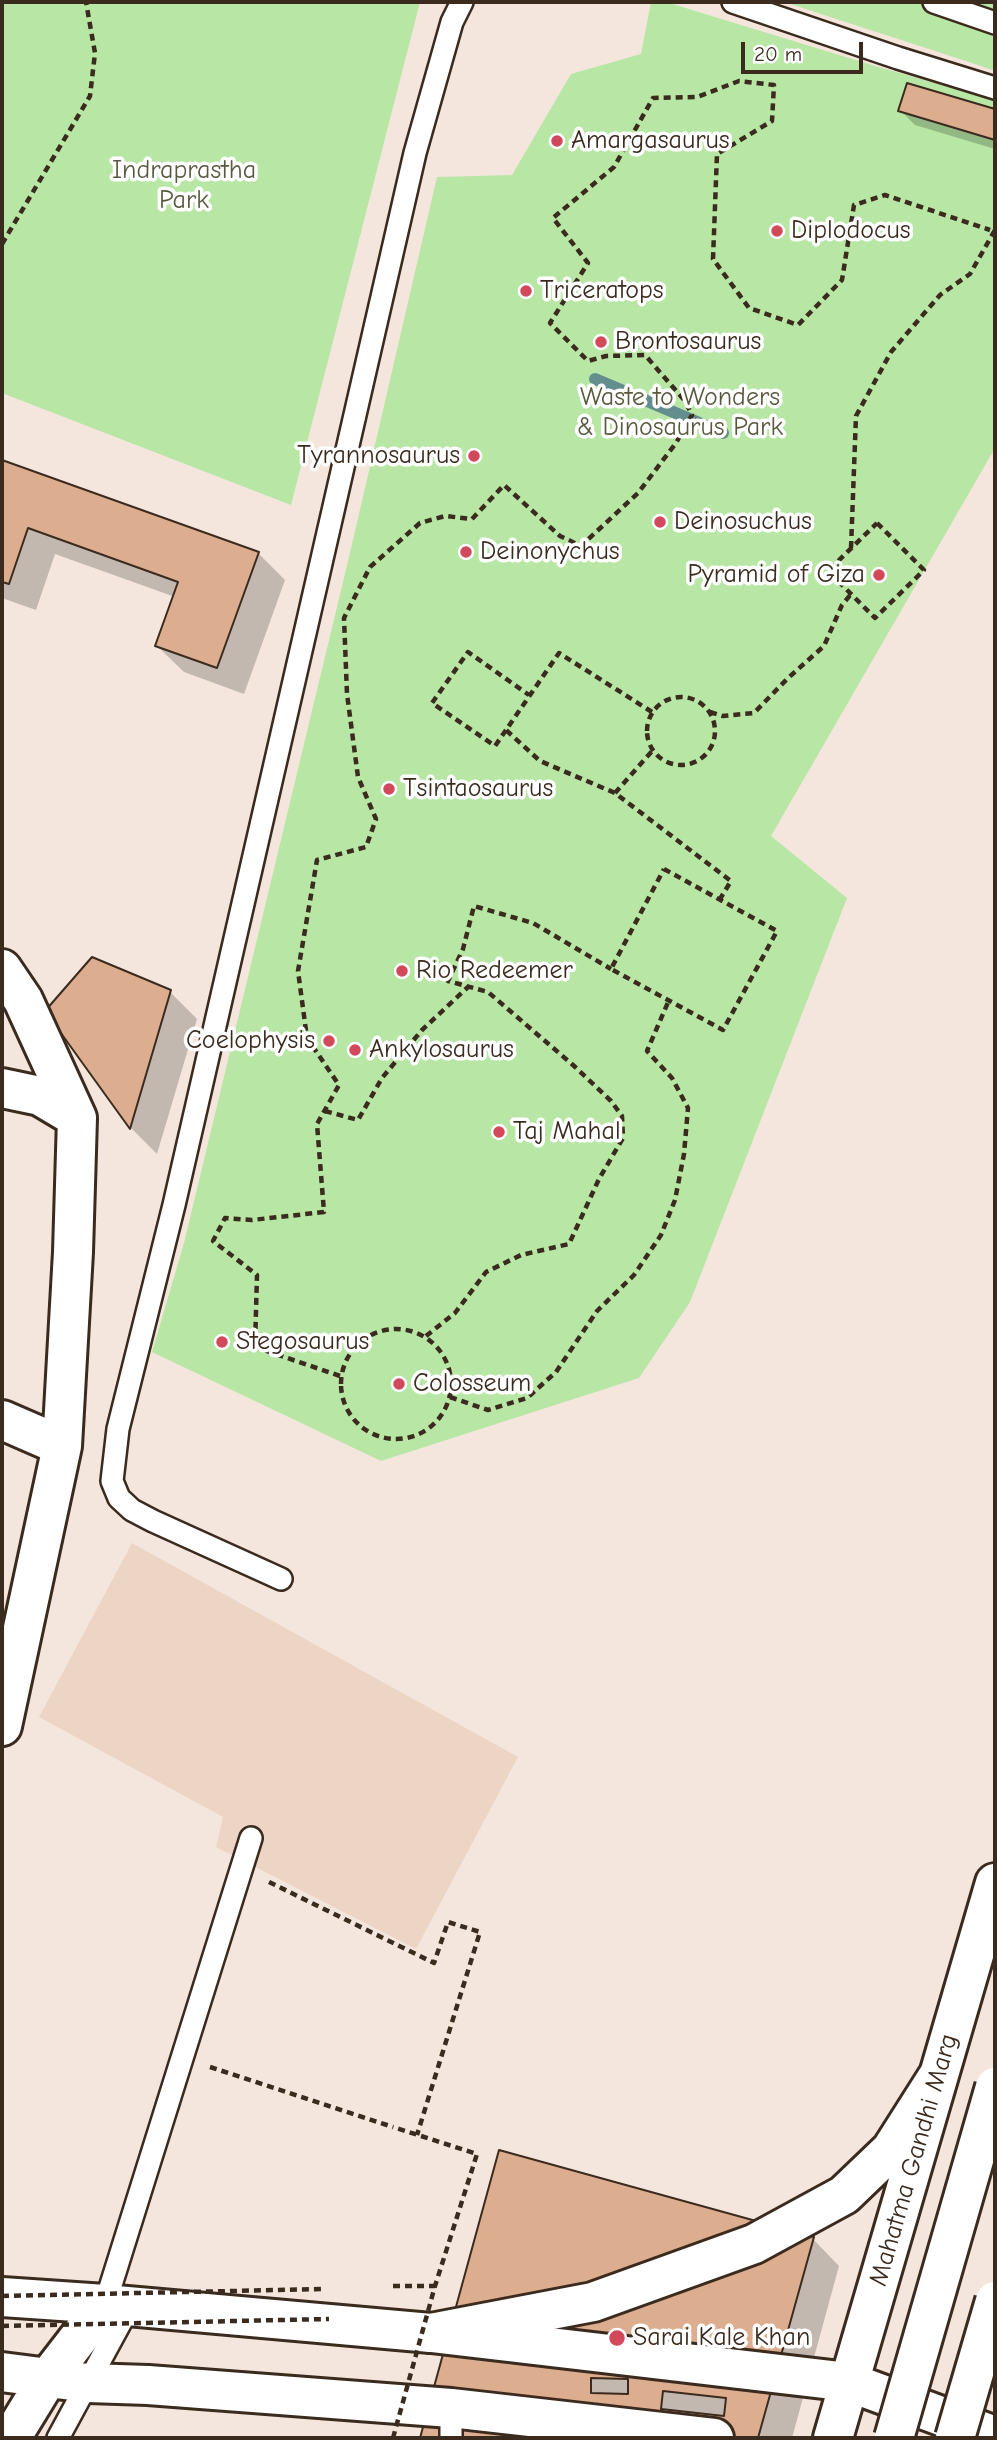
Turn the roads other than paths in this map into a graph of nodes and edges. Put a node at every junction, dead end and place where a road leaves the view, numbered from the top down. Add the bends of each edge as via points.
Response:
1 (462, 2) edge
2 (733, 2) edge
3 (934, 2) edge
4 (995, 23) edge
5 (995, 88) edge
6 (2, 969) edge
7 (2, 1088) edge
8 (76, 1118) junction
9 (2, 1420) edge
10 (62, 1446) junction
11 (281, 1578) dead end
12 (4, 1709) edge
13 (251, 1838) dead end
14 (995, 1883) edge
15 (939, 2076) junction
16 (995, 2087) edge
17 (2, 2297) edge
18 (995, 2301) edge
19 (117, 2305) junction
20 (431, 2333) junction
21 (2, 2372) edge
22 (47, 2379) junction
23 (849, 2382) junction
24 (88, 2383) junction
25 (451, 2423) edge
26 (995, 2436) edge
27 (12, 2438) edge
28 (58, 2438) edge
29 (713, 2438) edge
30 (833, 2438) edge
31 (894, 2438) edge
32 (955, 2438) edge

1 - 11 lane via 452,22 415,153 174,1205 118,1429 112,1481 119,1498 132,1510
2 - 5 lane
3 - 4 lane
6 - 8 main road via 23,1000
7 - 8 main road via 40,1097
8 - 10 main road
9 - 10 main road
10 - 12 main road
13 - 19 lane via 183,2058
14 - 15 main road, Mahatma Gandhi Marg
15 - 20 main road via 891,2150 844,2195 754,2244 593,2302
15 - 23 main road, Mahatma Gandhi Marg
16 - 31 main road, bridge
17 - 19 main road
18 - 32 main road, bridge
19 - 20 main road
19 - 22 main road
19 - 24 lane
20 - 23 main road
21 - 22 main road
22 - 24 main road
22 - 27 main road
23 - 26 main road
23 - 30 main road, Mahatma Gandhi Marg
24 - 25 main road via 148,2385
24 - 28 lane
25 - 29 main road

